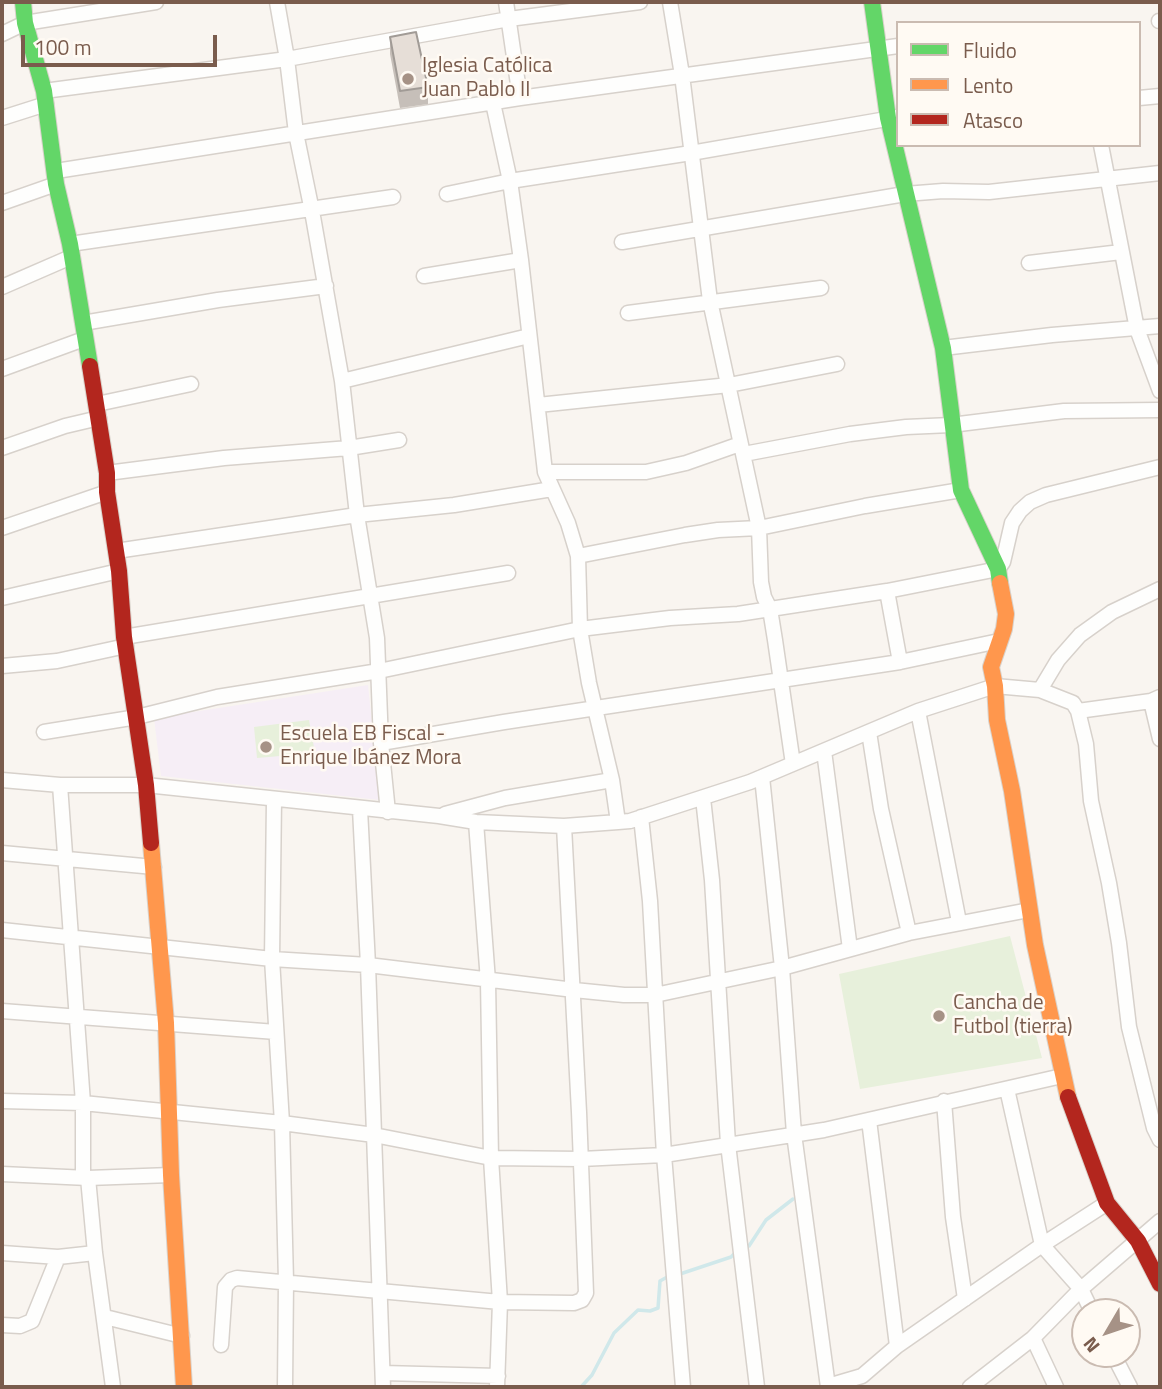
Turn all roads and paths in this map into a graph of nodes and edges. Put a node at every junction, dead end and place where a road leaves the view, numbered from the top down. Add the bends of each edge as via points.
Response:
1 (23, 2) edge
2 (156, 2) edge
3 (277, 2) edge
4 (506, 2) edge
5 (639, 2) edge
6 (670, 2) edge
7 (873, 2) edge
8 (509, 19) junction
9 (25, 23) junction
10 (2, 34) edge
11 (896, 46) edge
12 (877, 48) junction
13 (287, 59) junction
14 (682, 75) junction
15 (1160, 96) edge
16 (45, 97) junction
17 (520, 98) junction
18 (1141, 98) edge
19 (493, 103) junction
20 (2, 118) edge
21 (893, 118) edge
22 (296, 133) junction
23 (896, 137) edge
24 (898, 147) edge
25 (1101, 147) edge
26 (691, 153) junction
27 (1160, 173) edge
28 (56, 178) junction
29 (1107, 180) junction
30 (510, 181) junction
31 (447, 194) dead end
32 (905, 194) junction
33 (393, 197) dead end
34 (2, 203) edge
35 (312, 211) junction
36 (701, 227) junction
37 (622, 242) dead end
38 (71, 251) junction
39 (1121, 252) junction
40 (521, 260) junction
41 (1029, 264) dead end
42 (424, 276) dead end
43 (326, 286) junction
44 (2, 287) edge
45 (821, 288) dead end
46 (710, 301) junction
47 (628, 313) dead end
48 (1160, 326) edge
49 (1137, 329) junction
50 (83, 331) junction
51 (529, 336) junction
52 (943, 348) junction
53 (837, 364) dead end
54 (2, 369) edge
55 (342, 381) junction
56 (191, 384) dead end
57 (729, 385) junction
58 (1160, 391) edge
59 (538, 405) junction
60 (1160, 410) edge
61 (98, 411) junction
62 (951, 425) junction
63 (399, 440) dead end
64 (2, 448) edge
65 (349, 448) junction
66 (742, 449) junction
67 (1160, 467) edge
68 (545, 472) junction
69 (107, 473) junction
70 (552, 489) junction
71 (961, 490) junction
72 (107, 492) junction
73 (357, 515) junction
74 (2, 528) edge
75 (759, 528) junction
76 (116, 551) junction
77 (578, 555) junction
78 (998, 569) junction
79 (119, 571) junction
80 (508, 573) dead end
81 (1160, 589) edge
82 (887, 591) junction
83 (371, 596) junction
84 (2, 598) edge
85 (769, 609) junction
86 (580, 629) junction
87 (125, 641) junction
88 (999, 641) junction
89 (900, 662) junction
90 (2, 666) edge
91 (379, 671) junction
92 (781, 678) junction
93 (995, 686) junction
94 (1040, 690) junction
95 (1155, 699) edge
96 (595, 708) junction
97 (1078, 711) junction
98 (918, 712) junction
99 (137, 717) junction
100 (44, 732) dead end
101 (869, 732) junction
102 (1160, 739) edge
103 (381, 743) junction
104 (824, 751) junction
105 (793, 764) junction
106 (762, 777) junction
107 (2, 780) edge
108 (612, 780) junction
109 (60, 785) junction
110 (146, 785) junction
111 (703, 798) junction
112 (274, 800) junction
113 (360, 808) junction
114 (388, 812) junction
115 (439, 816) junction
116 (640, 817) junction
117 (476, 822) junction
118 (618, 822) junction
119 (564, 825) junction
120 (2, 853) edge
121 (64, 859) junction
122 (154, 867) junction
123 (1029, 910) junction
124 (959, 922) junction
125 (2, 930) edge
126 (909, 933) junction
127 (70, 938) junction
128 (159, 947) junction
129 (850, 949) junction
130 (272, 959) junction
131 (368, 965) junction
132 (782, 968) junction
133 (488, 981) junction
134 (719, 983) junction
135 (574, 990) junction
136 (656, 995) junction
137 (2, 1011) edge
138 (77, 1017) junction
139 (166, 1023) junction
140 (276, 1032) junction
141 (1062, 1076) junction
142 (1007, 1088) junction
143 (2, 1101) edge
144 (944, 1101) junction
145 (83, 1103) junction
146 (170, 1113) junction
147 (869, 1120) junction
148 (282, 1123) junction
149 (794, 1134) junction
150 (374, 1135) junction
151 (1160, 1140) edge
152 (728, 1144) junction
153 (664, 1155) junction
154 (491, 1158) junction
155 (581, 1159) junction
156 (2, 1174) edge
157 (171, 1175) junction
158 (85, 1178) junction
159 (1107, 1203) junction
160 (1160, 1221) edge
161 (1138, 1241) junction
162 (1041, 1245) junction
163 (2, 1253) edge
164 (95, 1253) junction
165 (58, 1257) junction
166 (286, 1281) junction
167 (1160, 1284) edge
168 (1081, 1289) junction
169 (379, 1290) junction
170 (1086, 1298) edge
171 (965, 1299) junction
172 (500, 1302) junction
173 (105, 1317) junction
174 (2, 1325) edge
175 (182, 1336) junction
176 (1033, 1338) junction
177 (220, 1345) dead end
178 (897, 1346) junction
179 (1120, 1368) edge
180 (383, 1380) edge
181 (498, 1381) edge
182 (866, 1382) edge
183 (188, 1386) edge
184 (113, 1387) edge
185 (285, 1387) edge
186 (683, 1387) edge
187 (757, 1387) edge
188 (828, 1387) edge
189 (970, 1387) edge
190 (1056, 1387) edge
191 (1130, 1387) edge

1 - 9 street
2 - 9 street
3 - 13 street
4 - 8 street
5 - 8 street
6 - 14 street
7 - 12 street
8 - 13 street
8 - 17 street
9 - 10 street
9 - 16 street
11 - 12 street
12 - 14 street
12 - 21 street
13 - 16 street
13 - 22 street
14 - 17 street
14 - 26 street
15 - 18 street
16 - 20 street
16 - 28 street
17 - 19 street
19 - 22 street
19 - 30 street
21 - 23 street
21 - 26 street
22 - 28 street
22 - 35 street
24 - 32 street
25 - 29 street
26 - 30 street
26 - 36 street
27 - 29 street
28 - 34 street
28 - 38 street
29 - 32 street via 989,192
29 - 39 street
30 - 31 street
30 - 40 street
32 - 36 street
32 - 52 street
33 - 35 street
35 - 38 street
35 - 43 street
36 - 37 street
36 - 46 street
38 - 44 street
38 - 50 street
39 - 41 street
39 - 49 street
40 - 42 street
40 - 51 street
43 - 50 street via 218,300
43 - 55 street
45 - 46 street
46 - 47 street
46 - 57 street
48 - 49 street
49 - 52 street
49 - 58 street
50 - 54 street
50 - 61 street
51 - 55 street
51 - 59 street
52 - 62 street
53 - 57 street
55 - 65 street
56 - 61 street
57 - 59 street
57 - 66 street
59 - 68 street
60 - 62 street via 1064,411
61 - 64 street
61 - 69 street
62 - 66 street
62 - 71 street
63 - 65 street
65 - 69 street
65 - 73 street
66 - 68 street via 646,472
66 - 75 street
67 - 78 street via 1030,502 1012,523
68 - 70 street
69 - 72 street
70 - 73 street
70 - 77 street
71 - 75 street
71 - 78 street
72 - 74 street
72 - 76 street
73 - 76 street
73 - 83 street
75 - 77 street via 696,533
75 - 85 street via 761,582
76 - 79 street
77 - 86 street
78 - 82 street
78 - 88 street via 1006,614
79 - 84 street
79 - 87 street
80 - 83 street
81 - 94 street via 1112,612 1080,635
82 - 85 street
82 - 89 street
83 - 87 street
83 - 91 street
85 - 86 street
85 - 92 street
86 - 91 street
86 - 96 street
87 - 90 street via 57,661
87 - 99 street
88 - 89 street
88 - 93 street via 991,667
89 - 92 street
91 - 99 street via 217,697
91 - 103 street
92 - 96 street
92 - 105 street
93 - 94 street
93 - 98 street
93 - 123 street
94 - 97 street via 1073,703
95 - 97 street
95 - 102 street
96 - 103 street
96 - 108 street
97 - 151 street via 1129,1027
98 - 101 street
98 - 124 street
99 - 100 street
99 - 110 street
101 - 104 street
101 - 126 street
103 - 114 street
104 - 105 street
104 - 129 street
105 - 106 street
106 - 111 street
106 - 132 street
107 - 109 street
108 - 115 street via 505,798
108 - 118 street
109 - 110 street
109 - 121 street
110 - 112 street
110 - 122 street
111 - 116 street
111 - 134 street
112 - 113 street
112 - 130 street
113 - 114 street
113 - 131 street
114 - 115 street
115 - 117 street
116 - 118 street
116 - 136 street
117 - 119 street
117 - 133 street
118 - 119 street
119 - 135 street
120 - 121 street
121 - 122 street
121 - 127 street
122 - 128 street
123 - 124 street
123 - 141 street
124 - 126 street
125 - 127 street
126 - 129 street
127 - 128 street
127 - 138 street
128 - 130 street
128 - 139 street
129 - 132 street
130 - 131 street
130 - 140 street
131 - 133 street
131 - 150 street
132 - 134 street
132 - 149 street
133 - 135 street
133 - 154 street
134 - 136 street
134 - 152 street
135 - 136 street
135 - 155 street
136 - 153 street
137 - 138 street
138 - 139 street
138 - 145 street
139 - 140 street
139 - 146 street
140 - 148 street
141 - 142 street
141 - 159 street
142 - 144 street
142 - 162 street
143 - 145 street
144 - 147 street
144 - 171 street
145 - 146 street
145 - 158 street
146 - 148 street
146 - 157 street
147 - 149 street
147 - 178 street
148 - 150 street
148 - 166 street
149 - 152 street
149 - 188 street
150 - 154 street
150 - 169 street
152 - 153 street
152 - 187 street
153 - 155 street
153 - 186 street
154 - 155 street
154 - 172 street
155 - 172 street via 586,1293 574,1303
156 - 158 street
157 - 158 street
157 - 175 street
158 - 164 street
159 - 161 street
159 - 162 street
160 - 161 street
161 - 167 street
161 - 168 street
162 - 168 street
162 - 171 street
163 - 165 street
164 - 165 street
164 - 173 street
165 - 174 street via 32,1321
166 - 169 street
166 - 177 street via 237,1278 228,1283
166 - 185 street
168 - 170 street
168 - 176 street
169 - 172 street
169 - 180 street
171 - 178 street
172 - 181 street
173 - 175 street
173 - 184 street
175 - 183 street
176 - 189 street
176 - 190 street
178 - 182 street
179 - 191 street
180 - 181 street
182 - 188 street

